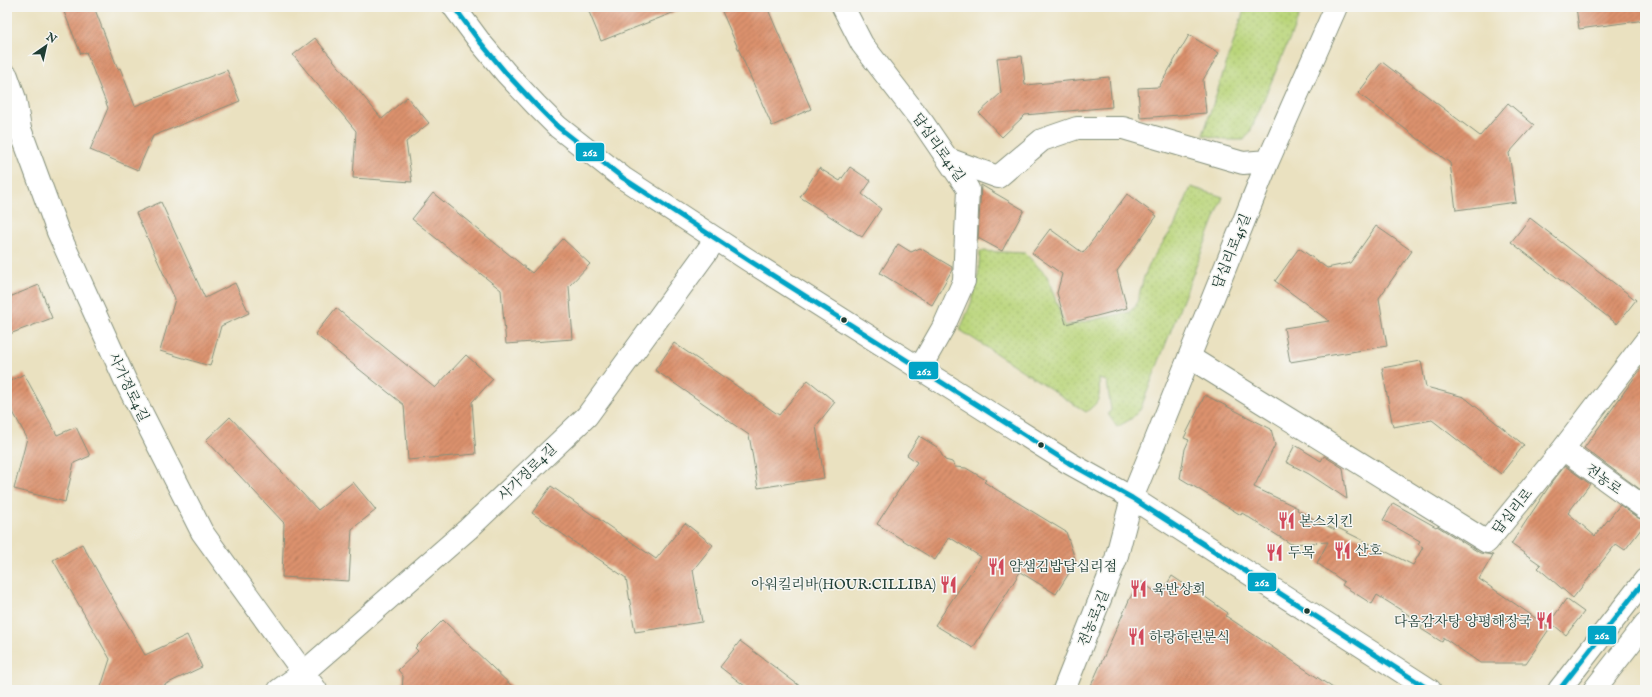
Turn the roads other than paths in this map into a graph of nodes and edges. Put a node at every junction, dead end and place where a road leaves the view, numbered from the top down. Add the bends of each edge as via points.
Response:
1 (454, 7) edge
2 (843, 7) edge
3 (1336, 7) edge
4 (7, 76) edge
5 (948, 159) junction
6 (1268, 161) junction
7 (716, 239) junction
8 (1645, 342) edge
9 (1188, 357) junction
10 (920, 368) junction
11 (1563, 449) junction
12 (1132, 498) junction
13 (1645, 508) edge
14 (1645, 580) edge
15 (1645, 624) edge
16 (303, 673) junction
17 (279, 690) edge
18 (316, 690) edge
19 (1065, 690) edge
20 (1430, 690) edge
21 (1559, 690) edge
22 (1594, 690) edge

1 - 7 street via 506,73 558,127 623,178
2 - 5 street, 답십리로41길 via 862,44 924,123
3 - 6 street, 답십리로45길
4 - 16 street, 사가정로4길 via 15,99 20,129 58,232 126,382 202,532
5 - 6 street via 998,177 1042,140 1076,128 1123,128 1243,163
5 - 10 street, 답십리로41길 via 968,189 964,281 944,326
6 - 9 street, 답십리로45길
7 - 10 street
7 - 16 street, 사가정로4길 via 587,416 468,528
8 - 11 street
9 - 11 street, 답십리로 via 1487,542
9 - 12 street, 답십리로45길
10 - 12 street via 1069,463
11 - 13 street, 전농로
12 - 19 street, 전농로3길 via 1116,559
12 - 20 street
14 - 21 street
15 - 22 street
16 - 17 street, 사가정로4길
16 - 18 street, 사가정로4길

